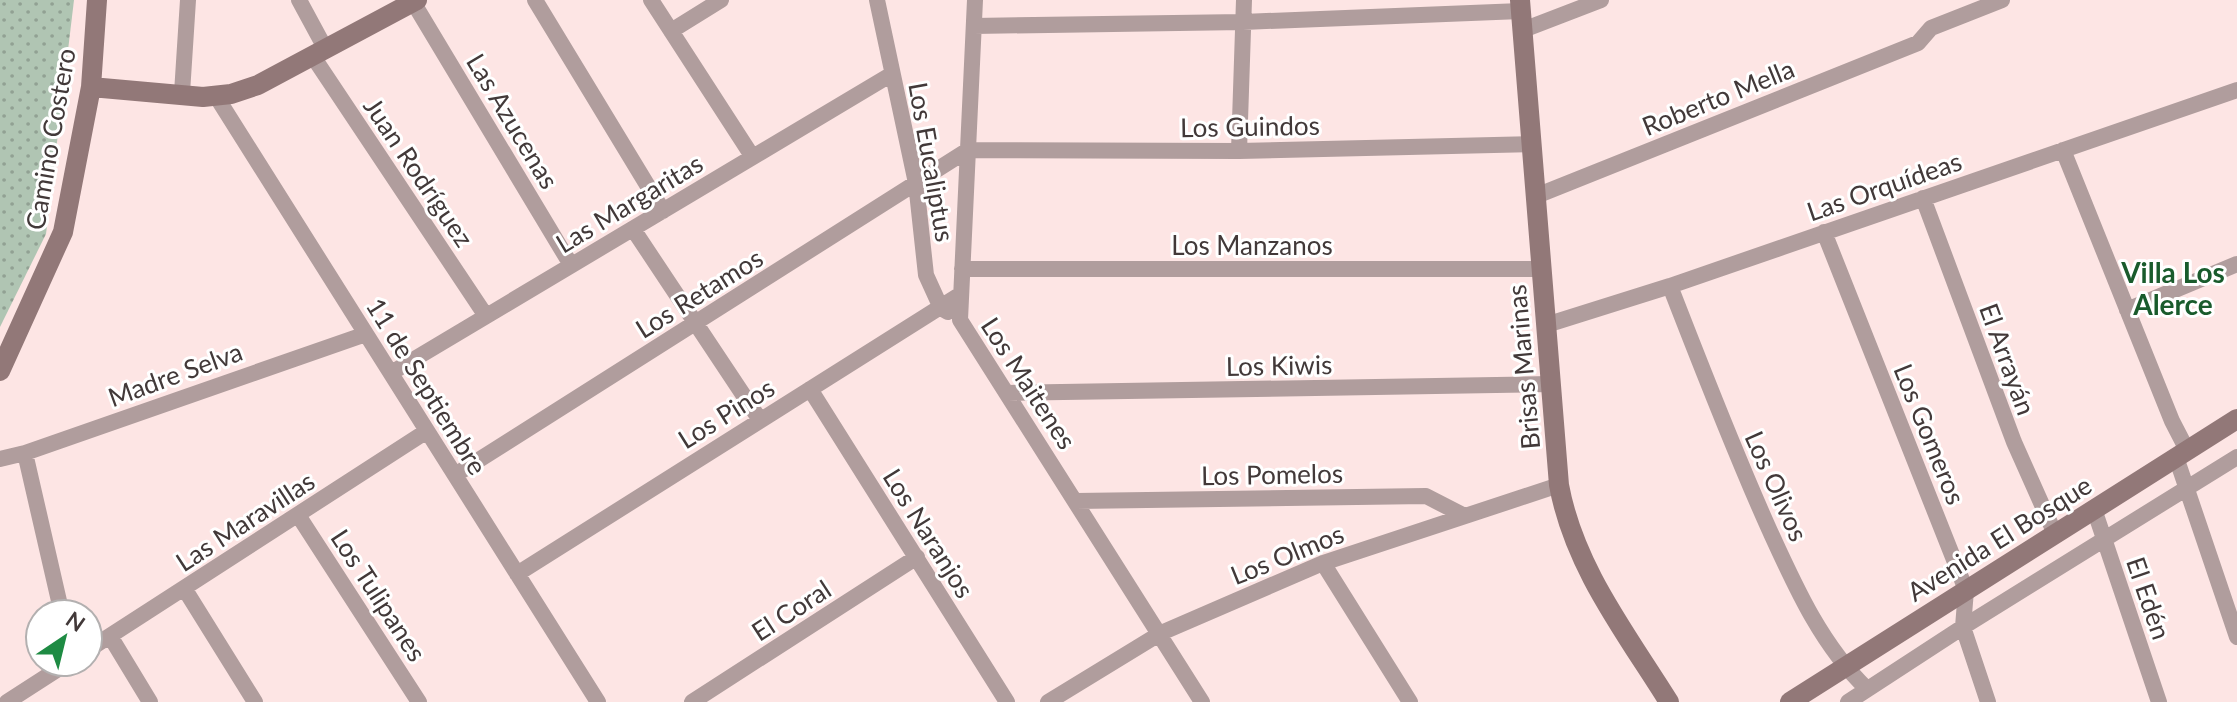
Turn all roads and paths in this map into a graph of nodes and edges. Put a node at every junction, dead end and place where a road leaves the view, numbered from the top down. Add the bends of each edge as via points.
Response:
1 (97, 0) edge
2 (188, 0) edge
3 (299, 0) edge
4 (535, 0) edge
5 (651, 0) edge
6 (721, 0) edge
7 (877, 0) edge
8 (975, 0) edge
9 (1244, 0) edge
10 (1601, 0) edge
11 (2002, 0) edge
12 (403, 3) edge
13 (1521, 14) edge
14 (1243, 22) junction
15 (974, 26) junction
16 (671, 31) junction
17 (319, 51) junction
18 (892, 74) junction
19 (91, 87) junction
20 (2237, 90) edge
21 (182, 93) junction
22 (216, 96) junction
23 (1532, 144) junction
24 (968, 150) junction
25 (2063, 150) junction
26 (1239, 151) junction
27 (752, 156) junction
28 (916, 183) junction
29 (1536, 196) junction
30 (1923, 198) junction
31 (663, 211) junction
32 (633, 229) junction
33 (1824, 232) junction
34 (2237, 264) edge
35 (571, 265) junction
36 (962, 269) junction
37 (1542, 269) junction
38 (1670, 286) junction
39 (961, 294) junction
40 (941, 308) junction
41 (2127, 310) junction
42 (486, 316) junction
43 (960, 320) junction
44 (696, 323) junction
45 (1546, 325) junction
46 (366, 334) junction
47 (0, 371) edge
48 (391, 373) junction
49 (1551, 384) junction
50 (810, 389) junction
51 (1008, 393) junction
52 (2237, 419) edge
53 (760, 420) junction
54 (427, 431) junction
55 (25, 453) junction
56 (2182, 454) junction
57 (2237, 457) edge
58 (0, 459) edge
59 (455, 475) junction
60 (1559, 485) junction
61 (2186, 488) junction
62 (1076, 501) junction
63 (2094, 509) junction
64 (298, 515) junction
65 (1463, 515) junction
66 (2055, 534) junction
67 (2104, 539) junction
68 (917, 557) junction
69 (1323, 563) junction
70 (517, 574) junction
71 (184, 588) junction
72 (1966, 590) junction
73 (58, 598) edge
74 (1963, 627) junction
75 (1161, 633) junction
76 (110, 636) junction
77 (2237, 637) edge
78 (104, 640) edge
79 (1844, 667) junction
80 (44, 678) edge
81 (1867, 689) junction
82 (7, 702) edge
83 (150, 702) edge
84 (255, 702) edge
85 (419, 702) edge
86 (598, 702) edge
87 (692, 702) edge
88 (1007, 702) edge
89 (1048, 702) edge
90 (1202, 702) edge
91 (1410, 702) edge
92 (1669, 702) edge
93 (1790, 702) edge
94 (1848, 702) edge
95 (1988, 702) edge
96 (2159, 702) edge

1 - 19 street, Camino Costero
2 - 21 street
3 - 17 street, Juan Rodríguez
4 - 31 street
5 - 16 street
6 - 16 street
7 - 18 street, Los Eucaliptus
8 - 15 street, Los Maitenes
9 - 14 street
10 - 13 street
11 - 29 street, Roberto Mella via 1931,28 1918,43
12 - 17 street
12 - 35 street, Las Azucenas
13 - 14 street
13 - 23 street, Brisas Marinas
14 - 15 street
14 - 26 street
15 - 24 street, Los Maitenes
16 - 27 street
17 - 22 street via 258,85
17 - 42 street, Juan Rodríguez
18 - 27 street, Las Margaritas
18 - 28 street, Los Eucaliptus
19 - 21 street
19 - 47 street, Camino Costero via 63,232
20 - 25 street, Las Orquídeas
21 - 22 street
22 - 46 street, 11 de Septiembre
23 - 26 street, Los Guindos
23 - 29 street, Brisas Marinas
24 - 26 street, Los Guindos
24 - 28 street, Los Retamos
24 - 36 street, Los Maitenes
25 - 30 street, Las Orquídeas
25 - 41 street
27 - 31 street, Las Margaritas
28 - 40 street, Los Eucaliptus via 926,275
28 - 44 street, Los Retamos
29 - 37 street, Brisas Marinas
30 - 33 street, Las Orquídeas
30 - 66 street, El Arrayán via 2014,442
31 - 32 street, Las Margaritas
32 - 35 street, Las Margaritas
32 - 44 street
33 - 38 street, Las Orquídeas
33 - 72 street, Los Gomeros
34 - 41 street
35 - 42 street, Las Margaritas
36 - 37 street, Los Manzanos
36 - 39 street, Los Maitenes
37 - 45 street, Brisas Marinas
38 - 45 street, Las Orquídeas
38 - 79 street, Los Olivos via 1739,461 1801,597
39 - 40 street, Los Pinos
39 - 43 street, Los Maitenes
40 - 43 street
40 - 50 street, Los Pinos
41 - 56 street
42 - 48 street, Las Margaritas
43 - 51 street, Los Maitenes
44 - 53 street
44 - 59 street, Los Retamos
45 - 49 street, Brisas Marinas
46 - 48 street, 11 de Septiembre
46 - 55 street, Madre Selva
48 - 54 street, 11 de Septiembre
49 - 51 street, Los Kiwis
49 - 60 street, Brisas Marinas
50 - 53 street, Los Pinos
50 - 68 street, Los Naranjos
51 - 62 street, Los Maitenes
52 - 56 street, Avenida El Bosque
53 - 70 street, Los Pinos
54 - 59 street, 11 de Septiembre
54 - 64 street, Las Maravillas
55 - 58 street, Madre Selva
55 - 73 street
56 - 61 street
56 - 63 street, Avenida El Bosque
57 - 61 street
59 - 70 street, 11 de Septiembre
60 - 65 street, Los Olmos
60 - 92 street, Brisas Marinas via 1568,527 1585,567
61 - 67 street
61 - 77 street
62 - 65 street, Los Pomelos via 1426,496
62 - 75 street, Los Maitenes
63 - 66 street, Avenida El Bosque
63 - 67 street, El Edén
64 - 71 street, Las Maravillas
64 - 85 street, Los Tulipanes
65 - 69 street, Los Olmos
66 - 72 street, Avenida El Bosque
67 - 74 street
67 - 96 street, El Edén
68 - 87 street, El Coral
68 - 88 street, Los Naranjos
69 - 75 street, Los Olmos
69 - 91 street
70 - 86 street, 11 de Septiembre
71 - 76 street, Las Maravillas
71 - 84 street
72 - 74 street, Los Gomeros
72 - 79 street, Avenida El Bosque
74 - 81 street
74 - 95 street, Los Gomeros
75 - 89 street, Los Olmos
75 - 90 street, Los Maitenes
76 - 78 street, Las Maravillas
76 - 83 street
79 - 81 street, Los Olivos
79 - 93 street, Avenida El Bosque
80 - 82 street
81 - 94 street

